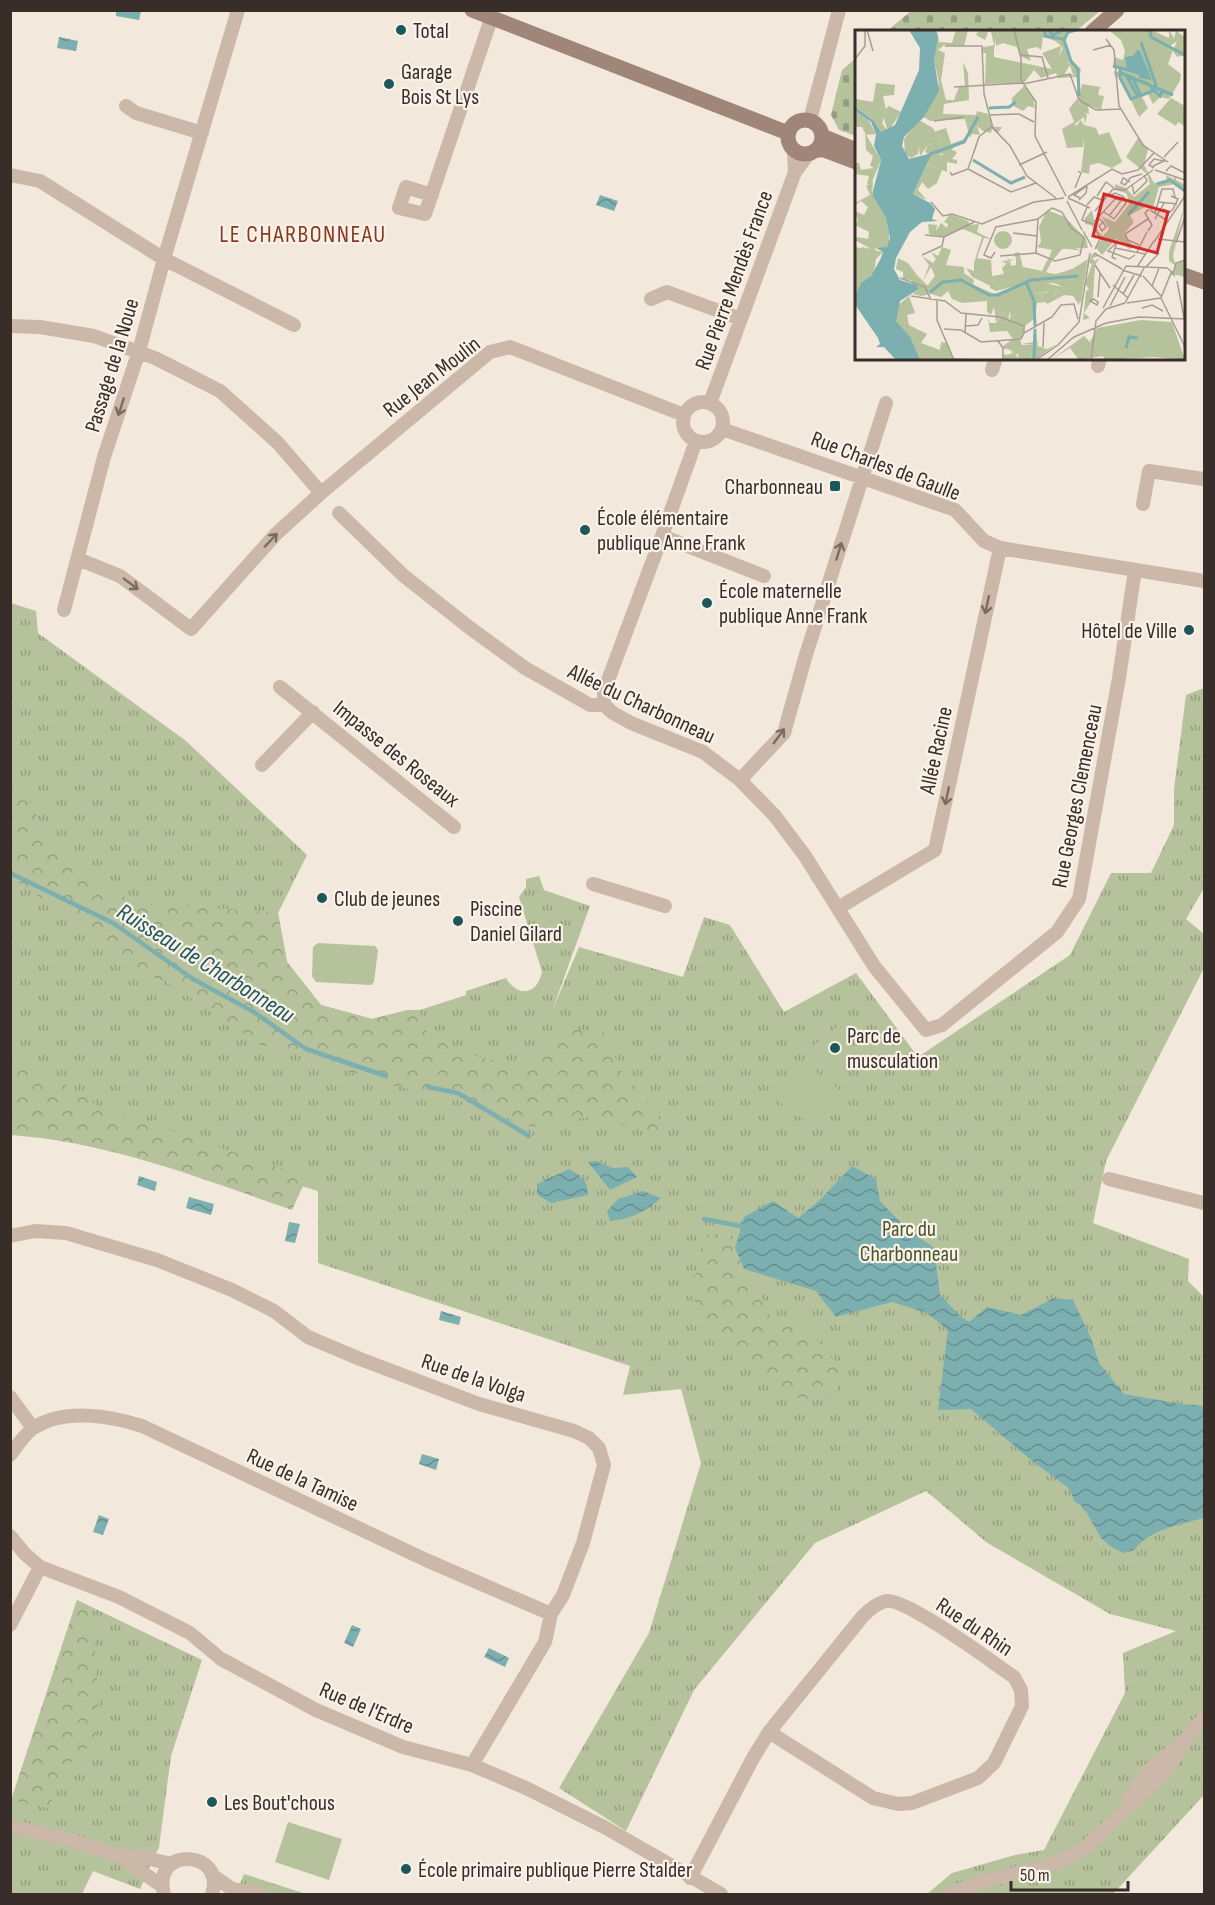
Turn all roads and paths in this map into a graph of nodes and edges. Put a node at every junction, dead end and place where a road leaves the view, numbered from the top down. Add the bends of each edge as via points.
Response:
1 (238, 10) edge
2 (471, 10) edge
3 (839, 10) edge
4 (1117, 10) edge
5 (491, 18) junction
6 (1094, 30) edge
7 (126, 106) dead end
8 (810, 120) junction
9 (202, 133) junction
10 (788, 133) junction
11 (810, 147) junction
12 (855, 150) edge
13 (855, 162) edge
14 (10, 175) edge
15 (432, 195) dead end
16 (164, 259) junction
17 (1185, 275) edge
18 (1204, 282) edge
19 (651, 299) dead end
20 (741, 319) junction
21 (294, 325) dead end
22 (10, 326) edge
23 (139, 351) junction
24 (710, 403) junction
25 (886, 403) dead end
26 (684, 415) junction
27 (722, 429) junction
28 (696, 441) junction
29 (861, 478) junction
30 (1204, 479) edge
31 (321, 493) junction
32 (1143, 504) dead end
33 (339, 513) dead end
34 (662, 536) junction
35 (1000, 548) junction
36 (78, 559) junction
37 (1135, 570) junction
38 (764, 576) dead end
39 (1204, 581) edge
40 (64, 610) dead end
41 (280, 687) dead end
42 (604, 705) junction
43 (313, 712) junction
44 (262, 765) dead end
45 (740, 780) junction
46 (454, 827) dead end
47 (593, 884) dead end
48 (665, 906) dead end
49 (838, 908) junction
50 (926, 1030) joint
51 (1109, 1179) dead end
52 (1204, 1203) edge
53 (10, 1236) edge
54 (10, 1397) edge
55 (33, 1428) junction
56 (10, 1455) edge
57 (10, 1536) edge
58 (40, 1567) junction
59 (551, 1614) junction
60 (10, 1625) edge
61 (1204, 1718) edge
62 (769, 1731) junction
63 (472, 1765) junction
64 (10, 1826) edge
65 (117, 1855) junction
66 (172, 1864) junction
67 (212, 1875) junction
68 (690, 1878) junction
69 (163, 1890) edge
70 (212, 1894) edge
71 (261, 1894) edge
72 (721, 1894) edge
73 (951, 1894) edge

1 - 9 street, Passage de la Noue
2 - 5 street
3 - 8 street
4 - 6 street
5 - 10 street
5 - 15 street
7 - 9 street via 136,113
8 - 10 street via 796,122
8 - 11 street via 819,126
9 - 16 street, Passage de la Noue
10 - 11 street via 789,142
11 - 12 street
11 - 13 street
11 - 20 street, Rue Pierre Mendès France via 795,172
14 - 16 street via 40,181
16 - 21 street
16 - 23 street, Passage de la Noue
17 - 18 street
19 - 20 street via 667,292
20 - 24 street, Rue Pierre Mendès France
22 - 23 street via 94,336
23 - 31 street via 220,390 279,443
23 -> 36 street, Passage de la Noue via 104,457
24 - 26 street via 692,405
24 - 27 street via 722,416
25 - 29 street
26 - 28 street via 686,433
26 - 31 street, Rue Jean Moulin via 510,347 490,352
27 - 28 street via 714,439
27 - 29 street, Rue Charles de Gaulle
28 - 34 street
29 - 35 street, Rue Charles de Gaulle via 955,510 984,541
45 -> 29 street via 784,733
30 - 32 street via 1149,471
36 -> 31 street, Rue Jean Moulin via 120,576 191,629 276,534
33 - 42 street, Allée du Charbonneau via 405,576 525,668 591,705
34 - 38 street
34 - 42 street via 604,691
35 - 37 street, Rue Charles de Gaulle
35 -> 49 street, Allée Racine via 935,850
36 - 40 street, Passage de la Noue
37 - 39 street, Rue Charles de Gaulle
37 - 50 street, Rue Georges Clemenceau via 1079,899 1057,932 942,1025
41 - 43 street, Impasse des Roseaux
42 - 45 street, Allée du Charbonneau via 631,723 703,752
43 - 44 street, Impasse des Roseaux
43 - 46 street, Impasse des Roseaux
45 - 49 street, Allée du Charbonneau via 775,816
47 - 48 street
49 - 50 street, Allée du Charbonneau via 874,966
51 - 52 street
53 - 59 street, Rue de la Volga via 35,1231 66,1233 157,1260 232,1290 274,1311 308,1337 360,1359 479,1404 590,1438 599,1448 604,1465 584,1543
54 - 55 street
55 - 56 street
55 - 59 street, Rue de la Tamise via 56,1419 85,1415 142,1426 426,1560
57 - 58 street, Rue de l'Erdre
58 - 60 street
58 - 63 street, Rue de l'Erdre via 119,1597 190,1633 221,1659 316,1710 403,1748
59 - 63 street, Rue de la Volga via 537,1658
61 - 73 street via 1184,1742 1149,1770 1118,1815 1073,1856 1045,1867 986,1879
62 - 62 street, Rue du Rhin via 863,1616 875,1605 888,1601 901,1603 959,1640 1014,1677 1021,1690 1022,1706 993,1763 978,1778 912,1803 873,1798
62 - 68 street, Rue du Rhin
63 - 68 street, Rue de l'Erdre via 606,1828
64 - 65 street
65 - 66 street
65 - 69 street
66 - 67 street via 182,1859 199,1861
66 - 69 street via 164,1876
67 - 70 street
67 - 71 street via 232,1889
68 - 72 street, Rue de l'Erdre

